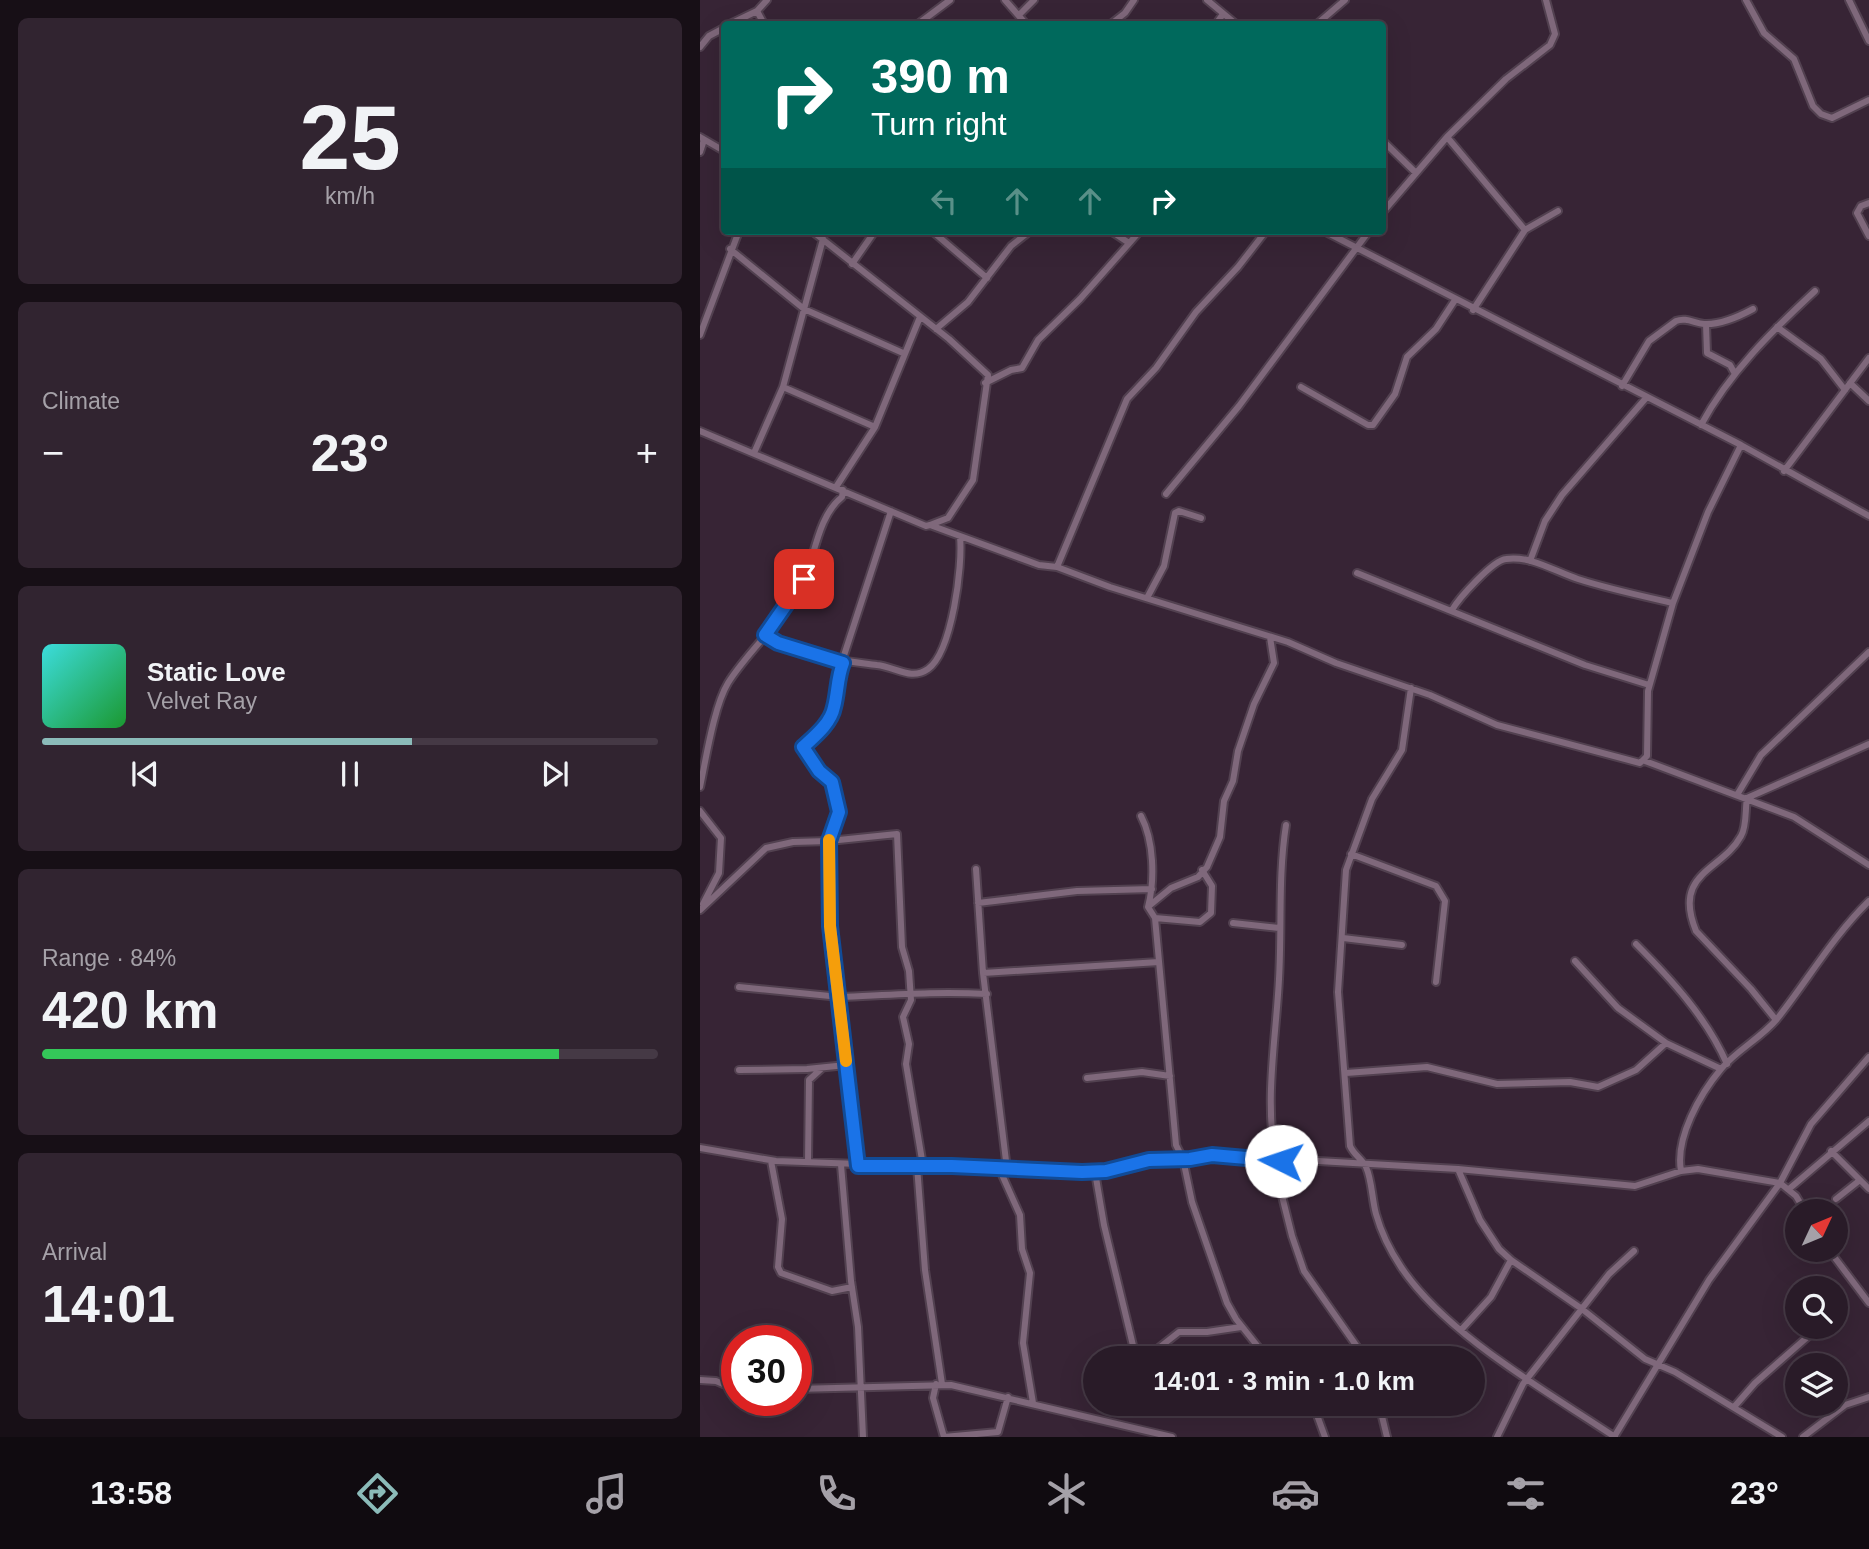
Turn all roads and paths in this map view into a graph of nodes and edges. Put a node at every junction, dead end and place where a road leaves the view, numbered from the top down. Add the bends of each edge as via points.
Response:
1 (767, 0) edge
2 (950, 0) edge
3 (1005, 0) edge
4 (1034, 0) edge
5 (1134, 0) edge
6 (1207, 0) edge
7 (1345, 0) edge
8 (1546, 0) edge
9 (1746, 0) edge
10 (1849, 0) edge
11 (757, 11) junction
12 (1223, 14) junction
13 (1019, 15) junction
14 (736, 21) edge
15 (762, 21) edge
16 (922, 21) edge
17 (1024, 21) edge
18 (1115, 21) edge
19 (1218, 21) edge
20 (1232, 21) edge
21 (1320, 21) edge
22 (721, 30) edge
23 (1869, 41) edge
24 (700, 47) edge
25 (1869, 100) edge
26 (1447, 137) junction
27 (702, 138) edge
28 (1386, 144) edge
29 (721, 149) edge
30 (700, 152) edge
31 (1415, 172) junction
32 (1869, 203) edge
33 (1386, 208) edge
34 (1558, 211) dead end
35 (1525, 230) junction
36 (736, 235) edge
37 (817, 235) edge
38 (872, 235) edge
39 (937, 235) edge
40 (1025, 235) edge
41 (1117, 235) edge
42 (1136, 235) edge
43 (1263, 235) edge
44 (1332, 235) edge
45 (1366, 235) edge
46 (1869, 236) edge
47 (823, 239) junction
48 (1129, 243) junction
49 (1356, 247) junction
50 (730, 249) junction
51 (852, 264) junction
52 (987, 278) junction
53 (1815, 291) dead end
54 (1455, 300) junction
55 (804, 309) junction
56 (1753, 309) dead end
57 (1474, 310) junction
58 (920, 317) junction
59 (1706, 324) junction
60 (1777, 327) junction
61 (936, 329) junction
62 (700, 335) edge
63 (903, 353) junction
64 (1869, 358) edge
65 (1735, 374) junction
66 (985, 383) junction
67 (1850, 383) junction
68 (1622, 386) junction
69 (783, 387) junction
70 (1301, 387) dead end
71 (1845, 390) junction
72 (1646, 398) junction
73 (1869, 401) edge
74 (1701, 425) junction
75 (875, 427) junction
76 (700, 431) edge
77 (1741, 445) junction
78 (754, 453) junction
79 (1784, 471) junction
80 (839, 488) junction
81 (1166, 494) dead end
82 (891, 511) junction
83 (1869, 516) edge
84 (1201, 518) dead end
85 (930, 525) junction
86 (960, 537) junction
87 (1530, 561) junction
88 (1057, 567) junction
89 (1357, 573) dead end
90 (1147, 598) junction
91 (1674, 603) junction
92 (1452, 610) junction
93 (765, 635) junction
94 (1270, 637) junction
95 (1869, 652) edge
96 (843, 663) junction
97 (1649, 685) junction
98 (1411, 688) junction
99 (1869, 744) edge
100 (1645, 761) junction
101 (700, 787) edge
102 (1737, 795) junction
103 (1747, 798) junction
104 (700, 811) edge
105 (1141, 816) dead end
106 (1286, 825) dead end
107 (829, 841) junction
108 (1351, 854) junction
109 (1869, 866) edge
110 (976, 869) dead end
111 (1202, 870) junction
112 (1152, 890) junction
113 (1869, 901) edge
114 (978, 903) junction
115 (1148, 907) junction
116 (700, 909) edge
117 (1155, 918) junction
118 (1233, 923) dead end
119 (1279, 928) junction
120 (1343, 938) junction
121 (1636, 944) dead end
122 (1402, 946) dead end
123 (1574, 961) dead end
124 (1159, 962) junction
125 (983, 973) junction
126 (1436, 982) dead end
127 (738, 987) dead end
128 (911, 994) junction
129 (986, 994) junction
130 (840, 998) junction
131 (1776, 1020) junction
132 (1666, 1043) junction
133 (1869, 1058) edge
134 (846, 1065) junction
135 (1724, 1066) junction
136 (822, 1067) junction
137 (739, 1070) dead end
138 (1346, 1073) junction
139 (1170, 1076) junction
140 (1087, 1078) dead end
141 (1869, 1121) edge
142 (700, 1148) edge
143 (1831, 1151) junction
144 (1183, 1159) junction
145 (1275, 1160) junction
146 (771, 1161) junction
147 (808, 1162) junction
148 (841, 1165) junction
149 (858, 1166) junction
150 (920, 1166) junction
151 (1365, 1166) junction
152 (999, 1168) junction
153 (1007, 1168) junction
154 (1458, 1169) junction
155 (1681, 1171) junction
156 (1095, 1172) junction
157 (1860, 1180) junction
158 (1780, 1183) junction
159 (1789, 1189) junction
160 (1869, 1189) edge
161 (1796, 1199) edge
162 (1836, 1199) dead end
163 (1634, 1251) dead end
164 (1511, 1260) junction
165 (1838, 1262) edge
166 (852, 1287) junction
167 (1869, 1303) edge
168 (1582, 1309) junction
169 (1241, 1326) junction
170 (1462, 1329) junction
171 (1805, 1339) edge
172 (1133, 1346) edge
173 (1161, 1346) edge
174 (1257, 1346) edge
175 (1357, 1346) edge
176 (1657, 1364) junction
177 (1528, 1378) junction
178 (700, 1380) edge
179 (721, 1383) edge
180 (939, 1384) junction
181 (812, 1389) edge
182 (860, 1389) junction
183 (1869, 1396) edge
184 (1008, 1397) junction
185 (1033, 1403) junction
186 (1734, 1407) junction
187 (1317, 1416) edge
188 (1382, 1416) edge
189 (863, 1437) edge
190 (944, 1437) edge
191 (1172, 1437) edge
192 (1325, 1437) edge
193 (1387, 1437) edge
194 (1497, 1437) edge
195 (1614, 1437) edge
196 (1782, 1437) edge
197 (1803, 1437) edge

1 - 11 street
2 - 16 street
3 - 13 street
4 - 13 street
5 - 18 street
6 - 12 street
7 - 21 street
8 - 26 street via 1555,34 1550,45 1506,79
9 - 25 street via 1764,33 1792,57 1813,106 1821,114 1832,118
10 - 23 street
11 - 14 street
11 - 15 street
12 - 19 street
12 - 20 street
13 - 17 street
22 - 24 street
26 - 31 street
26 - 35 street
27 - 29 street
27 - 30 street
28 - 31 street
31 - 33 street
32 - 46 street via 1861,205 1857,213
34 - 35 street
35 - 57 street
36 - 50 street
37 - 47 street
38 - 51 street
39 - 52 street
40 - 52 street
41 - 48 street
42 - 48 street
43 - 88 street via 1127,399
44 - 49 street
45 - 49 street
47 - 51 street
47 - 55 street
48 - 66 street via 1038,340 1022,368
49 - 54 street
49 - 81 street via 1239,406
50 - 55 street
50 - 62 street
51 - 58 street
52 - 61 street via 968,302
53 - 60 street
54 - 57 street
54 - 70 street via 1436,329 1408,357 1395,394 1373,425
55 - 63 street
55 - 69 street
56 - 59 street
57 - 68 street
58 - 61 street
58 - 63 street
59 - 65 street via 1707,353 1730,365
59 - 68 street via 1681,319 1655,336
60 - 65 street
60 - 71 street via 1821,359
61 - 66 street via 988,375
63 - 75 street
64 - 67 street
65 - 74 street via 1716,396
66 - 85 street via 973,480 948,518
67 - 71 street
67 - 73 street
68 - 72 street
69 - 75 street
69 - 78 street
71 - 79 street
72 - 74 street
72 - 87 street via 1562,495 1545,521
74 - 77 street
75 - 80 street
76 - 78 street
77 - 79 street
77 - 91 street via 1708,512
78 - 80 street
79 - 83 street
80 - 82 street
80 - 93 street via 842,497 818,537 804,579
82 - 85 street
82 - 96 street
84 - 90 street via 1175,513 1164,566
85 - 86 street
86 - 88 street
86 - 96 street via 955,600 939,658 930,668 911,675 880,665
87 - 91 street via 1607,588
87 - 92 street via 1507,558 1497,562 1461,594
88 - 90 street
89 - 92 street
90 - 94 street
91 - 97 street
92 - 97 street via 1585,665
93 - 96 street
93 - 101 street via 728,683
94 - 98 street
94 - 111 street via 1274,663 1238,751 1220,837
95 - 102 street via 1762,755
96 - 107 street via 836,680 834,709 820,732 803,747 832,782 839,812
97 - 100 street
98 - 100 street via 1497,725
98 - 108 street via 1402,750 1372,799
99 - 103 street
100 - 102 street
102 - 103 street
103 - 109 street via 1794,817
103 - 131 street via 1740,838 1706,870 1691,894 1691,919 1696,931
104 - 116 street via 721,838 719,873
105 - 112 street via 1148,830
106 - 119 street
107 - 116 street via 766,848
107 - 128 street via 897,834 902,947
107 - 130 street via 830,926
108 - 120 street via 1345,880
108 - 126 street via 1436,886 1445,901
110 - 114 street
111 - 115 street via 1198,877 1171,887
111 - 117 street via 1212,886 1211,913 1200,922
112 - 114 street via 1077,891
112 - 115 street
113 - 131 street
114 - 125 street
115 - 117 street
117 - 124 street
118 - 119 street
119 - 145 street via 1270,1112
120 - 122 street
120 - 138 street via 1338,992
121 - 135 street via 1672,981 1715,1038
123 - 132 street via 1609,1000
124 - 125 street
124 - 139 street
125 - 129 street
127 - 130 street
128 - 129 street
128 - 130 street
128 - 150 street via 903,1021
129 - 153 street
130 - 134 street
131 - 135 street
132 - 135 street
132 - 138 street via 1636,1070 1598,1087 1570,1082 1497,1084 1427,1067
133 - 158 street via 1811,1125
134 - 136 street
134 - 149 street
135 - 155 street via 1693,1113 1679,1153
136 - 137 street
136 - 147 street via 809,1080
138 - 151 street via 1350,1146
139 - 140 street via 1142,1072
139 - 144 street via 1176,1145
141 - 143 street
142 - 146 street
143 - 157 street
143 - 159 street
144 - 145 street via 1212,1155
144 - 156 street via 1149,1160
144 - 169 street via 1196,1215 1227,1303
145 - 151 street
145 - 175 street via 1304,1271
146 - 147 street
146 - 166 street via 782,1219 781,1273 832,1292
147 - 148 street
148 - 149 street
148 - 166 street
149 - 150 street
150 - 152 street
150 - 180 street via 925,1270
151 - 154 street
151 - 170 street via 1376,1216 1401,1267
152 - 153 street
152 - 185 street via 1020,1215 1021,1242 1030,1273 1023,1343
153 - 156 street
154 - 155 street via 1634,1186
154 - 164 street via 1480,1220
155 - 158 street via 1727,1173
156 - 172 street
157 - 160 street
157 - 162 street
158 - 159 street
158 - 176 street via 1709,1280
159 - 161 street
163 - 168 street
164 - 168 street
164 - 170 street via 1491,1297
165 - 167 street
166 - 182 street
168 - 176 street
168 - 177 street
169 - 173 street via 1179,1332
169 - 174 street
170 - 177 street
171 - 186 street
176 - 186 street
176 - 195 street
177 - 194 street via 1516,1393
177 - 195 street
178 - 179 street
180 - 182 street
180 - 184 street
180 - 190 street via 933,1398
181 - 182 street
182 - 189 street
183 - 197 street via 1845,1405
184 - 185 street
184 - 190 street via 998,1432
185 - 191 street
186 - 196 street
187 - 192 street
188 - 193 street

